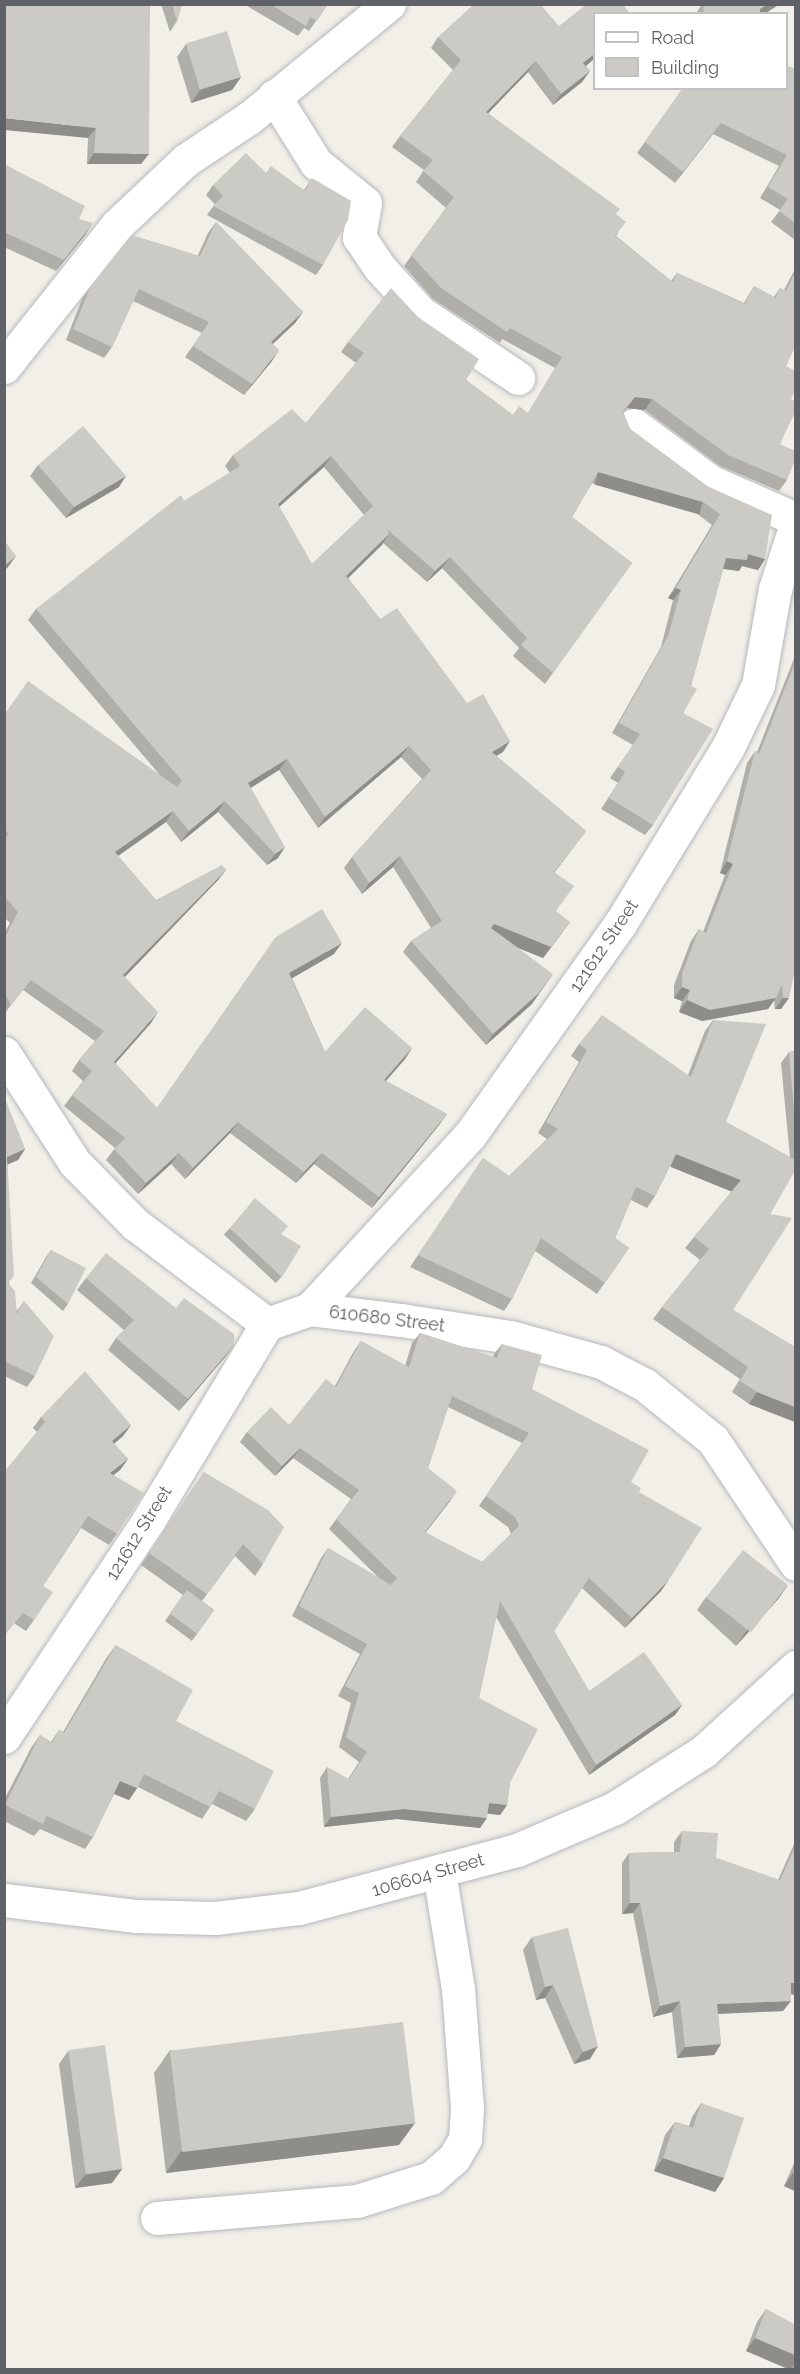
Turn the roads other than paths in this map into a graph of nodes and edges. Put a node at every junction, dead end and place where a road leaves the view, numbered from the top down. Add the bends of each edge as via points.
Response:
1 (389, 4) edge
2 (274, 96) junction
3 (4, 368) edge
4 (518, 378) dead end
5 (634, 425) dead end
6 (795, 519) edge
7 (795, 524) edge
8 (4, 1053) edge
9 (310, 1309) junction
10 (267, 1324) junction
11 (795, 1564) edge
12 (795, 1667) edge
13 (4, 1737) edge
14 (439, 1872) junction
15 (4, 1900) edge
16 (157, 2218) dead end

1 - 2 street
2 - 3 street via 186,160 117,225
2 - 4 street via 316,163 364,202 359,237 380,268 421,313
5 - 6 street via 711,482
7 - 9 street, 121612 Street via 776,589 758,685 728,747 626,915 470,1135
8 - 10 street via 83,1171 135,1224
9 - 10 street, 610680 Street
9 - 11 street, 610680 Street via 510,1337 564,1349 636,1380 713,1440
10 - 13 street, 121612 Street via 148,1521
12 - 14 street, 106604 Street via 704,1750 615,1808 518,1850
14 - 15 street, 106604 Street via 299,1908 216,1918 137,1916
14 - 16 street via 458,1989 467,2108 465,2139 454,2158 430,2178 357,2201

